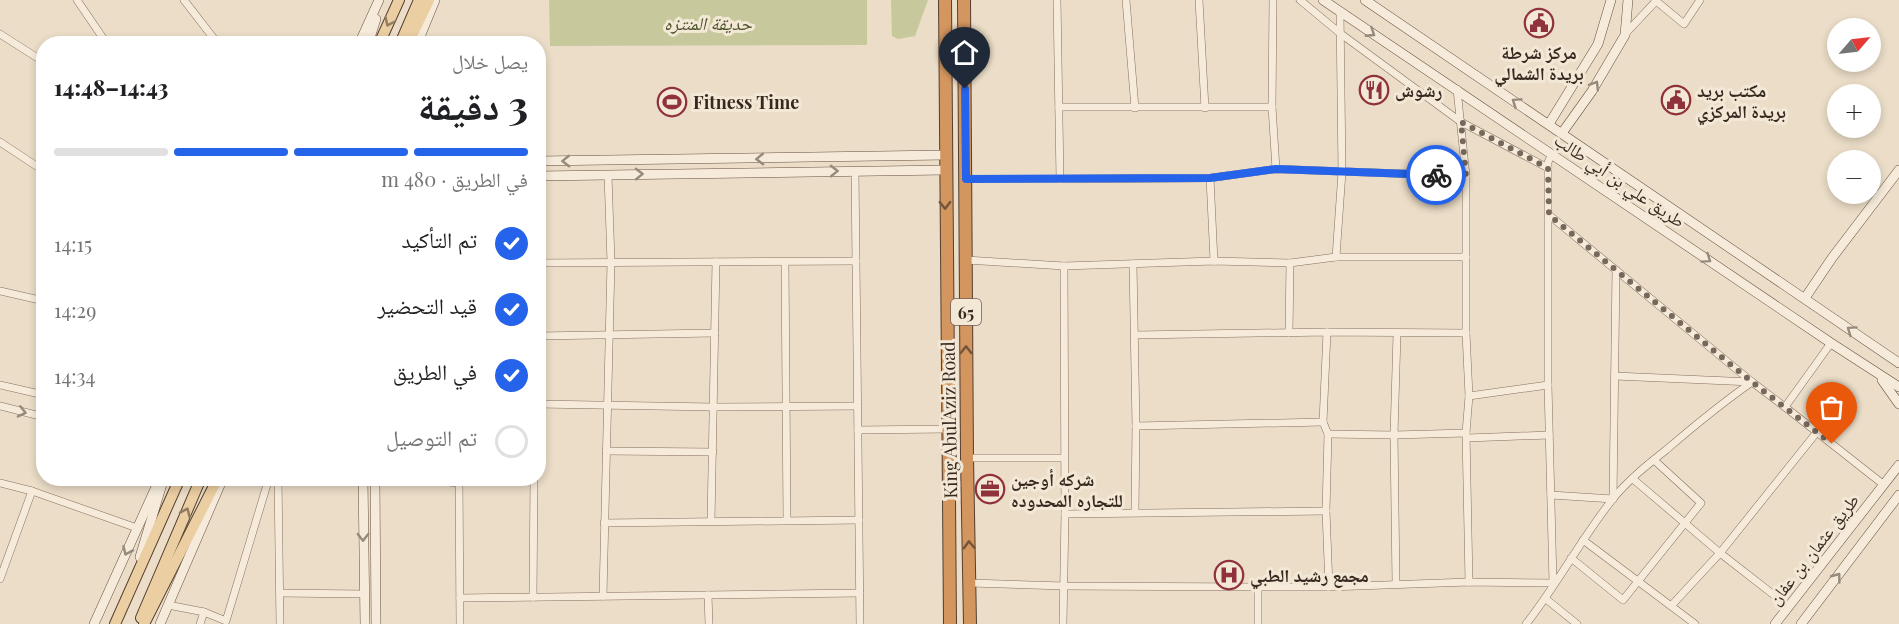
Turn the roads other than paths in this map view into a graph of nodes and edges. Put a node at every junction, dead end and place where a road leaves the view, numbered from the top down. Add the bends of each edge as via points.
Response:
1 (77, 0) edge
2 (184, 0) edge
3 (380, 0) edge
4 (399, 0) edge
5 (419, 0) edge
6 (429, 0) edge
7 (435, 0) edge
8 (945, 0) edge
9 (964, 0) edge
10 (1057, 0) edge
11 (1126, 0) edge
12 (1199, 0) edge
13 (1273, 0) edge
14 (1300, 0) edge
15 (1323, 0) edge
16 (1365, 0) edge
17 (1611, 0) edge
18 (1628, 0) edge
19 (1655, 0) edge
20 (1700, 0) edge
21 (1340, 12) junction
22 (0, 34) edge
23 (1341, 34) junction
24 (1625, 35) junction
25 (102, 36) edge
26 (212, 36) edge
27 (362, 36) edge
28 (370, 36) edge
29 (383, 36) edge
30 (403, 36) edge
31 (412, 36) edge
32 (420, 36) edge
33 (36, 57) edge
34 (1457, 89) junction
35 (1059, 107) junction
36 (1272, 107) junction
37 (1135, 108) junction
38 (1205, 108) junction
39 (1461, 122) junction
40 (1549, 124) junction
41 (1562, 133) junction
42 (0, 142) edge
43 (1552, 154) junction
44 (945, 155) junction
45 (546, 161) edge
46 (36, 166) edge
47 (1548, 168) junction
48 (1276, 169) junction
49 (945, 170) junction
50 (1899, 170) edge
51 (855, 171) junction
52 (1342, 172) junction
53 (608, 175) junction
54 (546, 176) edge
55 (1466, 176) junction
56 (1210, 178) junction
57 (966, 179) junction
58 (1060, 179) junction
59 (1549, 215) junction
60 (1336, 257) junction
61 (1466, 257) junction
62 (966, 260) junction
63 (856, 261) junction
64 (1214, 261) junction
65 (611, 262) junction
66 (716, 262) junction
67 (785, 262) junction
68 (546, 263) edge
69 (1133, 264) junction
70 (1290, 264) junction
71 (1064, 266) junction
72 (1616, 270) junction
73 (0, 291) edge
74 (1805, 298) junction
75 (36, 300) edge
76 (1327, 332) junction
77 (715, 333) junction
78 (1289, 333) junction
79 (1466, 333) junction
80 (1397, 334) junction
81 (609, 335) junction
82 (1135, 335) junction
83 (546, 336) edge
84 (1831, 343) junction
85 (1896, 360) edge
86 (1865, 364) junction
87 (1615, 376) junction
88 (1752, 382) junction
89 (0, 385) edge
90 (1548, 385) junction
91 (1899, 387) edge
92 (36, 393) edge
93 (1469, 396) junction
94 (546, 404) edge
95 (1899, 404) edge
96 (0, 406) edge
97 (607, 406) junction
98 (858, 406) junction
99 (713, 407) junction
100 (786, 407) junction
101 (1785, 407) junction
102 (36, 415) edge
103 (1323, 422) junction
104 (1136, 426) junction
105 (948, 429) junction
106 (858, 430) junction
107 (1817, 432) junction
108 (1328, 434) junction
109 (1394, 435) junction
110 (1467, 435) junction
111 (1548, 435) junction
112 (606, 451) junction
113 (712, 452) junction
114 (967, 458) junction
115 (1063, 458) junction
116 (1653, 460) junction
117 (1899, 465) edge
118 (1633, 479) junction
119 (0, 483) edge
120 (1884, 485) junction
121 (158, 486) edge
122 (160, 486) edge
123 (176, 486) edge
124 (198, 486) edge
125 (214, 486) edge
126 (220, 486) edge
127 (267, 486) edge
128 (278, 486) edge
129 (363, 486) edge
130 (375, 486) edge
131 (459, 486) edge
132 (534, 486) edge
133 (32, 491) junction
134 (1551, 495) junction
135 (1899, 495) edge
136 (1613, 499) junction
137 (1326, 511) junction
138 (1135, 512) junction
139 (1065, 514) junction
140 (859, 519) junction
141 (787, 520) junction
142 (711, 521) junction
143 (604, 523) junction
144 (1686, 524) junction
145 (137, 528) junction
146 (1584, 540) junction
147 (1720, 553) junction
148 (1571, 558) junction
149 (0, 578) edge
150 (1469, 582) junction
151 (1639, 582) junction
152 (970, 583) junction
153 (1396, 583) junction
154 (1553, 583) junction
155 (1064, 586) junction
156 (1258, 587) junction
157 (1329, 587) junction
158 (280, 593) junction
159 (860, 593) junction
160 (363, 594) junction
161 (708, 594) junction
162 (603, 596) junction
163 (460, 597) junction
164 (533, 597) junction
165 (1546, 599) junction
166 (168, 605) junction
167 (1671, 606) junction
168 (1788, 606) junction
169 (204, 612) junction
170 (116, 622) edge
171 (94, 624) edge
172 (138, 624) edge
173 (144, 624) edge
174 (160, 624) edge
175 (201, 624) edge
176 (280, 624) edge
177 (365, 624) edge
178 (376, 624) edge
179 (460, 624) edge
180 (708, 624) edge
181 (860, 624) edge
182 (950, 624) edge
183 (970, 624) edge
184 (1063, 624) edge
185 (1258, 624) edge
186 (1526, 624) edge
187 (1577, 624) edge
188 (1695, 624) edge
189 (1775, 624) edge
190 (1801, 624) edge

1 - 25 street
2 - 26 street
3 - 27 main road
3 - 28 main road
4 -> 29 main road
5 - 30 main road
6 - 31 main road
7 - 32 main road
8 - 44 highway, King AbulAziz Road / 65
9 - 57 highway, King AbulAziz Road / 65
10 - 35 street
11 - 37 street
12 - 38 street
13 - 36 street
14 - 23 street
15 - 21 main road, طريق علي بن أبي طالب
40 -> 16 main road, طريق علي بن أبي طالب
17 - 40 main road via 1598,44
18 - 24 main road
19 - 20 street via 1684,24
19 - 24 street
21 - 23 street
21 -> 34 main road, طريق علي بن أبي طالب
22 - 33 street
23 - 39 street
23 - 52 street
41 -> 24 main road
34 - 39 street
34 - 43 main road, طريق علي بن أبي طالب
35 - 37 street
35 - 58 street
36 - 38 street
36 - 48 street
37 - 38 street
39 - 47 street
39 - 55 street
40 - 41 main road, طريق علي بن أبي طالب
41 - 74 main road, طريق علي بن أبي طالب
42 - 46 street
43 - 47 street
43 -> 84 main road, طريق علي بن أبي طالب
44 -> 45 main road
44 - 49 highway, King AbulAziz Road / 65
47 - 59 street
48 - 52 street
48 - 56 street
49 - 51 main road
49 -> 105 highway, King AbulAziz Road / 65
50 - 74 main road
53 -> 51 main road
51 - 63 street
52 - 55 street
52 - 60 street
53 - 54 main road
53 - 65 street
55 - 61 street
56 - 58 street
56 - 64 street
57 - 58 street
57 - 62 highway, King AbulAziz Road / 65
59 - 72 street
59 - 90 street
60 - 61 street
60 - 70 street
61 - 79 street
62 - 71 street
114 -> 62 highway, King AbulAziz Road / 65
63 - 67 street
63 - 98 street
64 - 69 street
64 - 70 street
65 - 66 street
65 - 68 street
65 - 81 street
66 - 67 street
66 - 77 street
67 - 100 street
69 - 71 street
69 - 82 street
70 - 78 street
71 - 115 street
72 - 87 street
72 - 88 street
73 - 75 street
85 -> 74 main road, طريق علي بن أبي طالب
76 - 78 street
76 - 80 street
76 - 103 street
77 - 81 street
77 - 99 street
78 - 82 street
79 - 80 street
79 - 93 street
80 - 109 street
81 - 83 street
81 - 97 street
82 - 104 street
84 - 86 main road, طريق علي بن أبي طالب
84 - 101 street
86 - 91 main road, طريق علي بن أبي طالب
86 - 95 main road via 1886,383
87 - 88 street
87 - 136 street
88 - 101 street
88 - 116 street
89 - 92 street
90 - 93 street
90 - 111 street
93 - 110 street
94 - 97 street
96 -> 102 street
97 - 99 street
97 - 112 street
98 - 100 street
98 - 106 street
99 - 100 street
99 - 113 street
100 - 141 street
101 - 107 street
103 - 104 street
103 - 108 street
104 - 138 street
105 - 106 street
105 - 182 highway, King AbulAziz Road / 65
106 - 140 street
107 - 120 street
107 - 147 street
108 - 109 street
108 - 137 street
109 - 110 street
109 - 153 street
110 - 111 street
110 - 150 street
111 - 134 street
112 - 113 street
112 - 143 street
113 - 142 street
114 - 115 street
152 -> 114 highway, King AbulAziz Road / 65
115 - 139 street
116 - 118 street
116 - 144 street via 1701,503
117 - 120 main road, طريق عثمان بن عفان
118 - 136 street
118 - 144 street
119 - 133 street
120 - 168 main road, طريق عثمان بن عفان
121 - 145 main road
122 - 170 main road via 154,516
123 - 170 main road
172 -> 124 main road
125 - 173 main road
126 - 166 main road
127 - 169 street via 226,621
128 - 158 street
129 -> 160 main road
130 - 178 main road
131 - 163 street
132 - 164 street
133 - 145 street
133 - 149 street
134 - 136 street
134 - 154 street
190 -> 135 main road, طريق عثمان بن عفان
136 - 146 street
137 - 138 street
137 - 157 street
138 - 139 street
139 - 155 street
140 - 141 street
140 - 159 street
141 - 142 street
142 - 143 street
143 - 162 street
144 - 147 street
144 - 151 street
145 -> 171 main road
146 - 148 street
146 - 151 street
147 - 167 street
147 - 168 street
148 - 151 street via 1623,600
148 - 154 street
150 - 153 street
150 - 154 street
151 - 167 street
152 - 155 street
152 - 183 highway, King AbulAziz Road / 65
153 - 157 street
154 - 165 street
155 - 156 street
155 - 184 street
156 - 157 street
156 - 185 street
158 - 160 street
158 - 176 street
159 - 161 street
159 - 181 street
160 - 177 main road
161 - 162 street
161 - 180 street
162 - 164 street
163 - 164 street
163 - 179 street
165 - 186 street
165 - 187 street
166 - 169 street
166 - 174 main road
167 - 188 street
168 - 189 main road, طريق عثمان بن عفان
169 - 175 street

